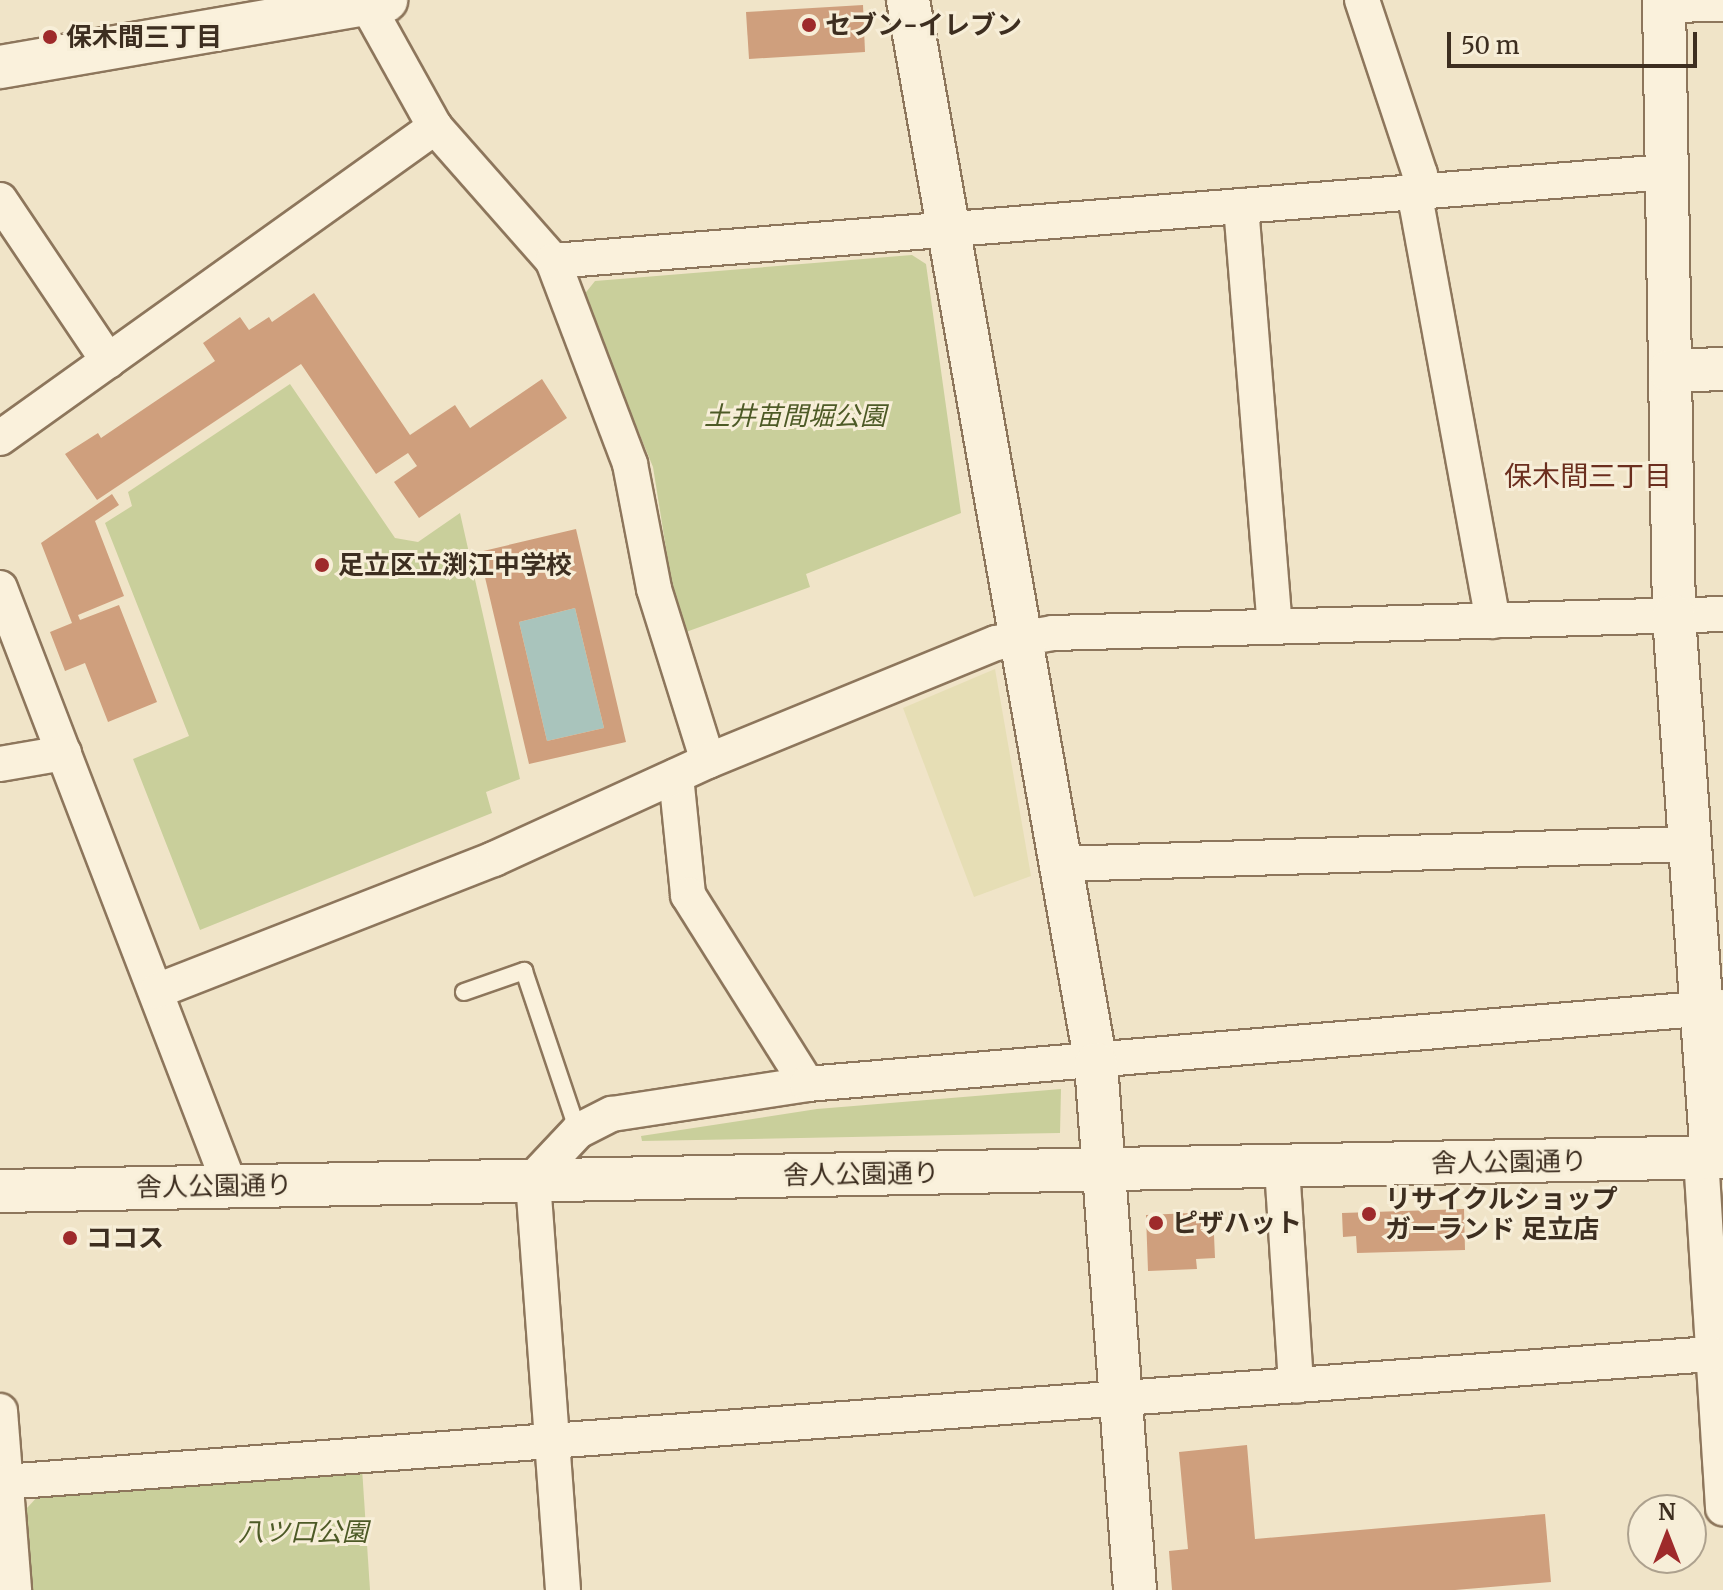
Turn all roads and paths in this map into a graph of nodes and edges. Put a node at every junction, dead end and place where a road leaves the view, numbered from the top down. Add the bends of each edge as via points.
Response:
1 (908, 0) edge
2 (1362, 0) edge
3 (352, 3) edge
4 (1664, 3) edge
5 (1723, 4) edge
6 (0, 67) edge
7 (435, 127) junction
8 (1666, 172) junction
9 (1420, 190) junction
10 (0, 200) edge
11 (1241, 206) junction
12 (948, 227) junction
13 (553, 261) junction
14 (108, 361) junction
15 (1723, 369) edge
16 (1670, 371) junction
17 (0, 438) edge
18 (0, 588) edge
19 (1723, 614) edge
20 (1674, 616) junction
21 (1493, 621) junction
22 (1275, 627) junction
23 (1018, 638) junction
24 (64, 753) junction
25 (708, 761) junction
26 (0, 764) edge
27 (676, 776) junction
28 (1689, 844) junction
29 (1062, 864) junction
30 (157, 991) junction
31 (464, 992) dead end
32 (1714, 1008) edge
33 (1096, 1064) junction
34 (807, 1084) junction
35 (578, 1131) junction
36 (1712, 1158) edge
37 (1282, 1167) junction
38 (1107, 1169) junction
39 (533, 1179) junction
40 (230, 1186) junction
41 (0, 1191) edge
42 (1711, 1354) junction
43 (1296, 1386) junction
44 (1122, 1399) junction
45 (0, 1411) edge
46 (552, 1442) junction
47 (4, 1482) junction
48 (1723, 1508) edge
49 (14, 1590) edge
50 (563, 1590) edge
51 (1135, 1590) edge

1 - 12 street
2 - 9 street via 1420,174
3 - 6 street
3 - 7 street
4 - 5 street
4 - 8 street
7 - 13 street
7 - 14 street
8 - 9 street
8 - 16 street
9 - 11 street
9 - 21 street via 1417,207
10 - 14 street
11 - 12 street
11 - 22 street
12 - 13 street
12 - 23 street
13 - 25 street via 630,464 654,589
14 - 17 street
15 - 16 street
16 - 20 street
18 - 24 street
19 - 20 street
20 - 21 street
20 - 28 street
21 - 22 street
22 - 23 street
23 - 25 street
23 - 29 street
24 - 26 street
24 - 30 street
25 - 27 street
27 - 30 street via 494,859
27 - 34 street via 688,895
28 - 29 street
28 - 32 street
29 - 33 street
30 - 40 street
31 - 35 lane via 524,971
32 - 33 street
32 - 36 street
33 - 34 street
33 - 38 street
34 - 35 street via 612,1114
35 - 39 street
36 - 37 street, 舎人公園通り
36 - 42 street
37 - 38 street, 舎人公園通り
37 - 43 street
38 - 39 street, 舎人公園通り
38 - 44 street
39 - 40 street, 舎人公園通り
39 - 46 street
40 - 41 street, 舎人公園通り
42 - 43 street
42 - 48 street
43 - 44 street
44 - 46 street
44 - 51 street
45 - 47 street
46 - 47 street
46 - 50 street
47 - 49 street

